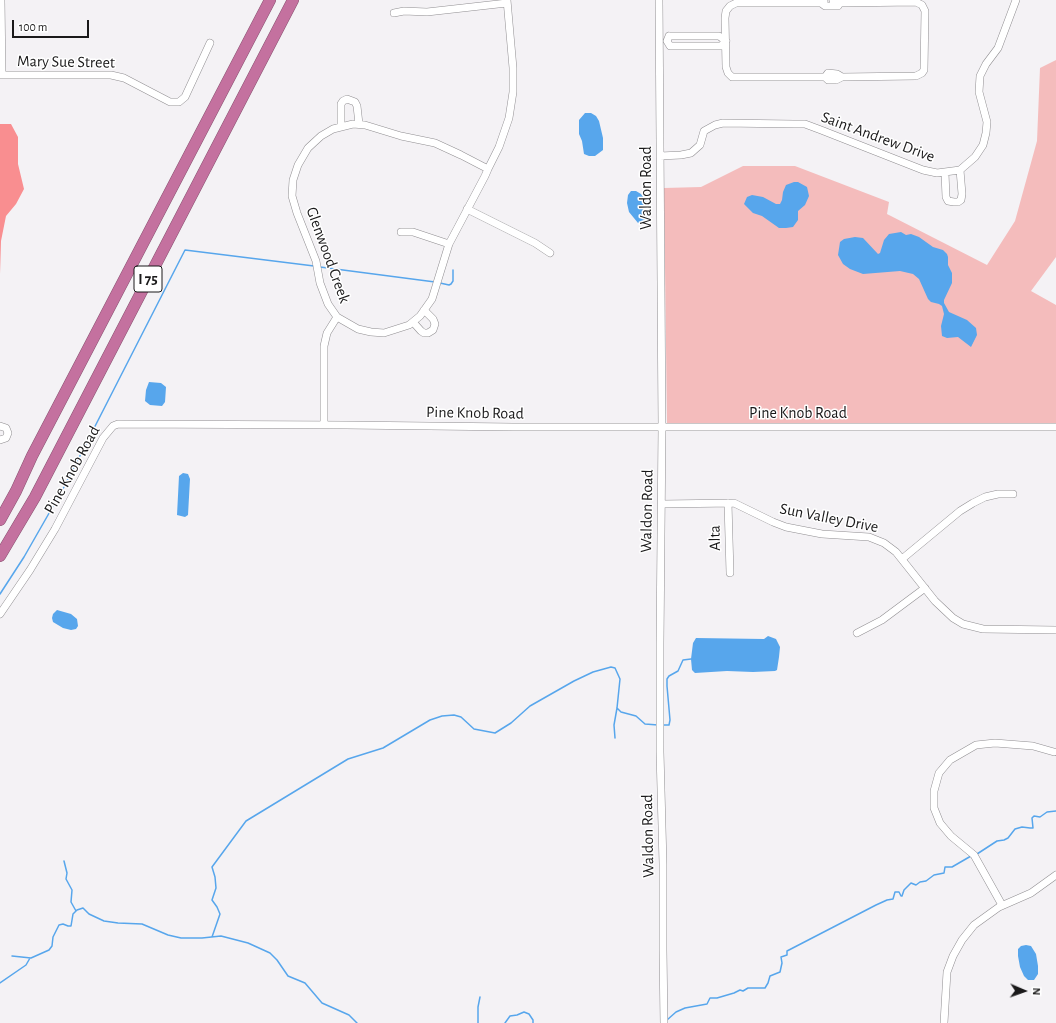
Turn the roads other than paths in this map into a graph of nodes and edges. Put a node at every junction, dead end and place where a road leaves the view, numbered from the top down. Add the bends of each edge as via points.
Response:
1 (1, 0) edge
2 (270, 0) edge
3 (293, 0) edge
4 (659, 0) edge
5 (833, 0) edge
6 (1016, 0) edge
7 (507, 2) edge
8 (823, 2) edge
9 (840, 3) junction
10 (394, 13) dead end
11 (659, 41) junction
12 (667, 41) junction
13 (726, 41) junction
14 (210, 44) dead end
15 (1, 75) edge
16 (359, 124) junction
17 (341, 127) junction
18 (660, 156) junction
19 (488, 169) junction
20 (960, 170) junction
21 (945, 173) junction
22 (467, 209) junction
23 (401, 232) dead end
24 (449, 244) junction
25 (550, 253) dead end
26 (424, 310) junction
27 (337, 317) junction
28 (412, 322) junction
29 (324, 425) junction
30 (0, 426) edge
31 (662, 427) junction
32 (1056, 427) edge
33 (0, 440) edge
34 (1013, 494) dead end
35 (728, 503) junction
36 (662, 504) junction
37 (0, 520) edge
38 (0, 556) edge
39 (902, 559) junction
40 (730, 573) dead end
41 (925, 588) junction
42 (0, 614) edge
43 (1056, 630) edge
44 (857, 633) dead end
45 (1054, 752) dead end
46 (1056, 875) edge
47 (1002, 905) junction
48 (664, 1023) edge
49 (944, 1023) edge

1 - 15 street
2 - 37 highway, I 75
3 - 38 highway, I 75 via 35,497
4 - 11 street, Waldon Road
5 - 9 street
6 - 20 street, Saint Andrew Drive via 998,48 980,76 978,92 987,122 983,144 976,157
7 - 10 street via 427,12
7 - 19 street, Glenwood Creek via 513,92 509,118
8 - 9 street via 826,6 838,6
8 - 13 street via 736,3 726,11
9 - 13 street via 916,2 922,5 925,11 922,73 916,76 842,77 836,80 828,80 825,77 732,78 726,67
11 - 12 street
11 - 18 street, Waldon Road
12 - 13 street via 670,46 721,46
12 - 13 street via 669,36 719,36
14 - 15 street, Mary Sue Street via 184,97 179,102 170,102 124,78 111,75
16 - 17 street, Glenwood Creek
16 - 17 street via 357,106 348,99 341,104
16 - 19 street, Glenwood Creek via 435,143
17 - 27 street, Glenwood Creek via 321,136 308,148 293,180 292,196 316,261 328,304
18 - 21 street, Saint Andrew Drive via 690,153 700,145 704,131 715,125 805,124 924,170
18 - 31 street, Waldon Road
19 - 22 street, Glenwood Creek
20 - 21 street, Saint Andrew Drive
20 - 21 street via 962,194 958,202 946,197
22 - 24 street, Glenwood Creek
22 - 25 street
23 - 24 street via 413,232
24 - 26 street, Glenwood Creek via 432,299
26 - 28 street, Glenwood Creek
26 - 28 street via 433,319 433,330 424,333
27 - 28 street, Glenwood Creek via 358,329 384,333
27 - 29 street via 327,333 324,346
29 - 31 street, Pine Knob Road
29 - 42 street, Pine Knob Road via 113,426 103,438 55,529
30 - 33 street via 6,428 8,433 6,438
31 - 32 street, Pine Knob Road
31 - 36 street, Waldon Road
34 - 39 street via 998,494 973,503
35 - 36 street, Sun Valley Drive
35 - 39 street, Sun Valley Drive via 734,503 786,527 822,534 873,538 884,543
35 - 40 street, Alta
36 - 48 street, Waldon Road via 660,752
39 - 41 street, Sun Valley Drive
41 - 43 street, Sun Valley Drive via 944,611 974,628
41 - 44 street via 882,620
45 - 47 street via 1033,746 995,743 976,745 950,760 939,773 934,790 934,808 940,823 974,855
46 - 47 street via 1031,893
47 - 49 street via 974,924 953,956 947,972

